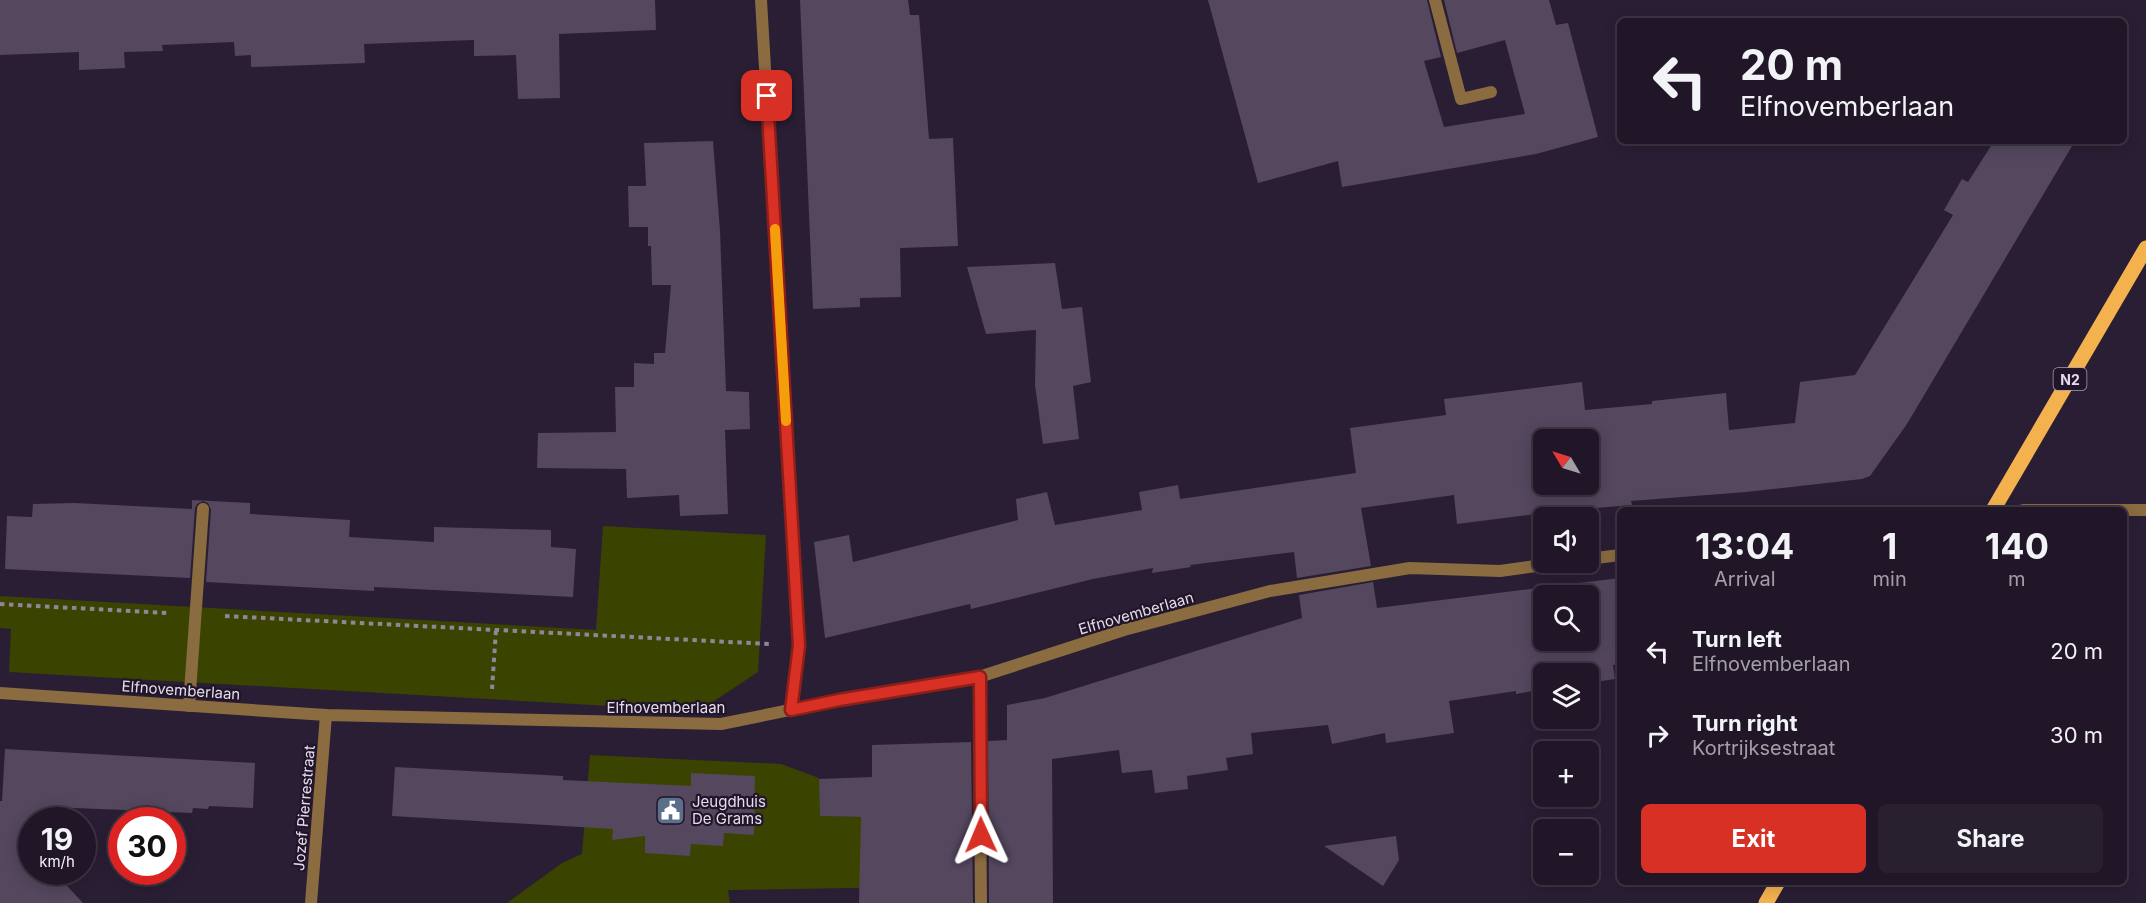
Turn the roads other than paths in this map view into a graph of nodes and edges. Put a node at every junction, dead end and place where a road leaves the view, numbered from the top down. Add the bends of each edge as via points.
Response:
1 (761, 0) edge
2 (1435, 0) edge
3 (1491, 92) dead end
4 (2146, 248) edge
5 (1996, 507) edge
6 (203, 509) dead end
7 (2127, 510) edge
8 (2146, 510) edge
9 (1617, 555) edge
10 (1599, 558) edge
11 (1533, 566) edge
12 (980, 677) junction
13 (0, 693) edge
14 (189, 706) junction
15 (791, 710) junction
16 (326, 714) junction
17 (1776, 885) edge
18 (311, 903) edge
19 (981, 903) edge
20 (1766, 903) edge

1 - 15 street via 799,646
2 - 3 street via 1461,99
4 - 5 main road, N2
6 - 14 street
7 - 8 street
9 - 10 street
11 - 12 street, Elfnovemberlaan via 1500,571 1410,568 1270,591 1124,630
12 - 15 street, Elfnovemberlaan
12 - 19 street
13 - 14 street, Elfnovemberlaan
14 - 16 street, Elfnovemberlaan
15 - 16 street, Elfnovemberlaan via 721,724
16 - 18 street, Jozef Pierrestraat
17 - 20 main road

